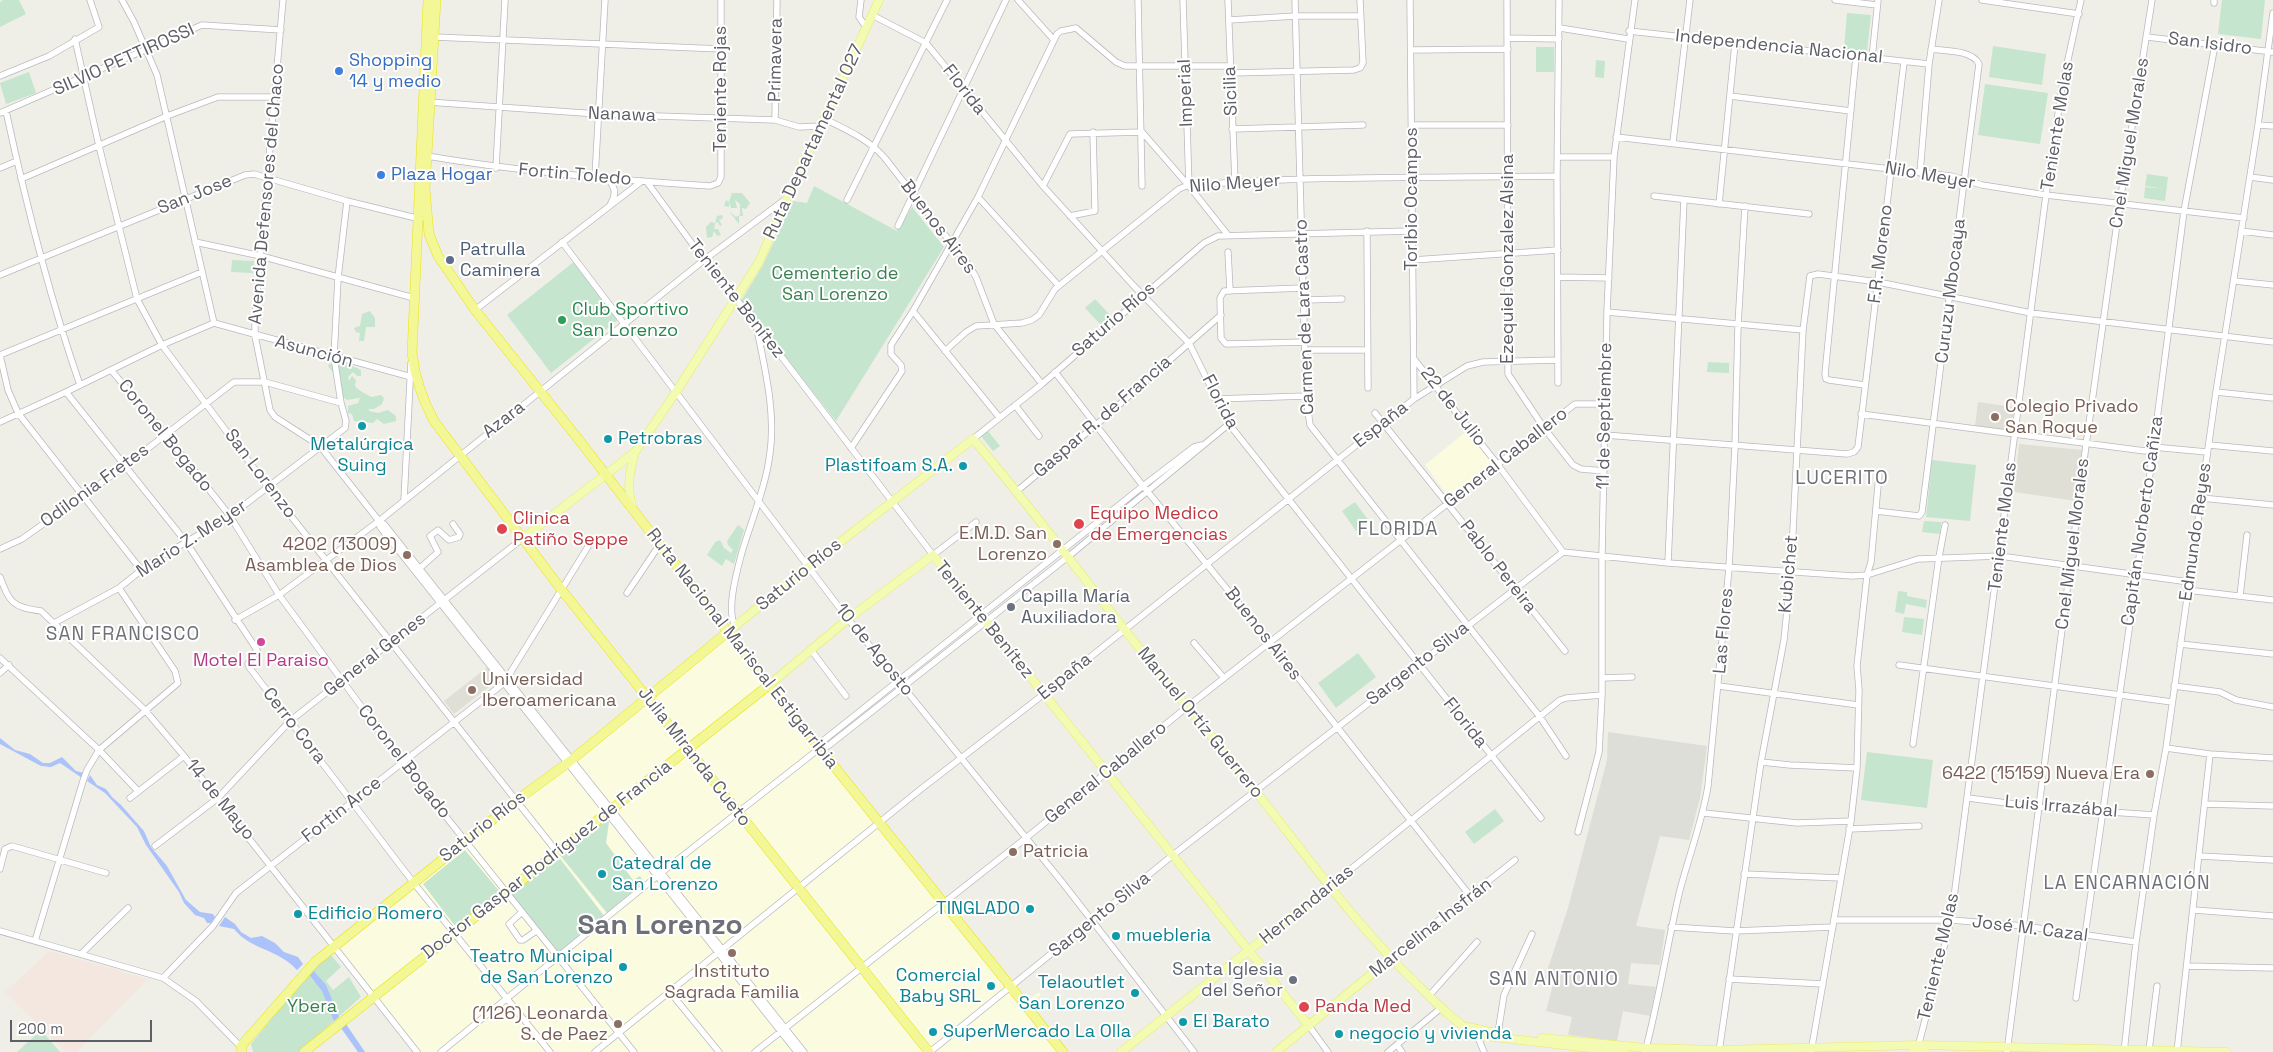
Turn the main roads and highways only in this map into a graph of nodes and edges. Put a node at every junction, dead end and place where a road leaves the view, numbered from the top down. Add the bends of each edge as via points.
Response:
1 (428, 0) edge
2 (436, 0) edge
3 (879, 0) edge
4 (426, 102) junction
5 (422, 219) junction
6 (430, 239) junction
7 (417, 243) junction
8 (973, 439) joint
9 (635, 452) junction
10 (605, 474) junction
11 (632, 507) junction
12 (522, 539) junction
13 (933, 555) joint
14 (730, 625) junction
15 (769, 685) junction
16 (646, 698) junction
17 (687, 749) junction
18 (1330, 886) junction
19 (1249, 952) junction
20 (1390, 959) junction
21 (1459, 1024) junction
22 (1309, 1026) junction
23 (1918, 1048) edge
24 (1872, 1049) edge
25 (2007, 1049) edge
26 (1646, 1050) edge
27 (1812, 1050) edge
28 (241, 1051) edge
29 (1719, 1051) edge
30 (2125, 1051) edge
31 (2177, 1051) edge
32 (304, 1052) edge
33 (929, 1052) edge
34 (1063, 1052) edge
35 (1121, 1052) edge
36 (1276, 1052) edge
37 (1624, 1052) edge
38 (1913, 1052) edge
39 (1924, 1052) edge
40 (2226, 1052) edge

1 - 4 highway, Ruta Nacional Mariscal Estigarribia
2 - 4 highway, Ruta Nacional Mariscal Estigarribia
3 - 9 main road, Ruta Departamental 027 via 759,262
4 - 5 highway, Ruta Nacional Mariscal Estigarribia
4 - 5 highway, Ruta Nacional Mariscal Estigarribia via 427,156
5 - 6 highway, Ruta Nacional Mariscal Estigarribia
5 - 7 highway, Julia Miranda Cueto
6 - 7 highway
6 - 10 highway, Ruta Nacional Mariscal Estigarribia via 475,310
7 - 12 highway, Julia Miranda Cueto via 412,377 434,420
8 - 14 main road, Saturio Ríos
8 - 18 main road, Manuel Ortíz Guerrero
9 - 10 main road, Ruta Departamental 027
9 - 11 main road via 628,475
10 - 11 highway, Ruta Nacional Mariscal Estigarribia
10 - 12 main road, General Genes
11 - 14 highway, Ruta Nacional Mariscal Estigarribia
12 - 16 highway, Julia Miranda Cueto
13 - 15 main road, Doctor Gaspar Rodríguez de Francia via 848,619
13 - 19 main road, Teniente Benítez
14 - 15 highway, Ruta Nacional Mariscal Estigarribia
14 - 16 highway, Saturio Ríos
15 - 17 highway, Doctor Gaspar Rodríguez de Francia
15 - 34 highway, Ruta Nacional Mariscal Estigarribia
16 - 17 highway, Julia Miranda Cueto
16 - 28 highway, Saturio Ríos via 314,962
17 - 32 highway, Doctor Gaspar Rodríguez de Francia
17 - 33 highway, Julia Miranda Cueto
18 - 19 main road, Hernandarias
18 - 20 main road, Manuel Ortíz Guerrero
19 - 22 main road, Teniente Benítez
19 - 35 main road, Hernandarias
20 - 21 main road, Manuel Ortíz Guerrero
20 - 22 main road, Marcelina Insfrán
21 - 26 main road via 1498,1033
21 - 37 main road, Manuel Ortíz Guerrero via 1477,1035
22 - 36 main road, Marcelina Insfrán
23 - 24 main road
23 - 25 main road
23 - 38 main road
23 - 39 main road
24 - 27 main road
25 - 30 main road
26 - 29 main road
27 - 29 main road
30 - 31 main road
31 - 40 main road

